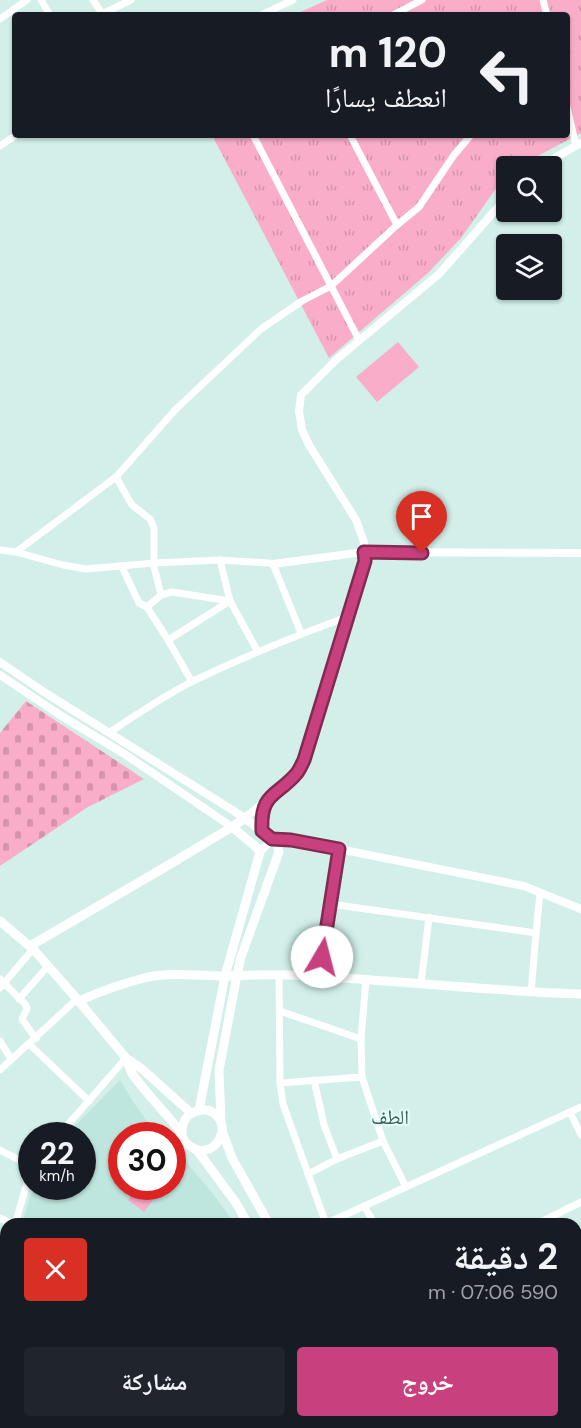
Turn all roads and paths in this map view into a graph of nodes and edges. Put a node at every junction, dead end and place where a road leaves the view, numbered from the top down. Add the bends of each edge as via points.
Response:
1 (27, 0) edge
2 (131, 0) edge
3 (293, 0) edge
4 (422, 0) edge
5 (106, 12) edge
6 (267, 12) edge
7 (399, 12) edge
8 (0, 19) edge
9 (570, 117) edge
10 (255, 138) edge
11 (352, 138) edge
12 (468, 138) edge
13 (578, 145) edge
14 (558, 156) edge
15 (496, 210) edge
16 (397, 225) junction
17 (331, 286) junction
18 (359, 340) junction
19 (116, 477) junction
20 (0, 550) edge
21 (16, 552) junction
22 (364, 552) junction
23 (581, 553) edge
24 (220, 560) junction
25 (153, 563) junction
26 (273, 564) junction
27 (122, 567) junction
28 (161, 595) junction
29 (230, 601) junction
30 (147, 607) junction
31 (347, 617) junction
32 (301, 633) junction
33 (168, 640) junction
34 (258, 652) junction
35 (0, 662) edge
36 (0, 675) edge
37 (192, 682) junction
38 (110, 732) junction
39 (267, 800) junction
40 (245, 818) junction
41 (232, 827) junction
42 (262, 831) junction
43 (272, 839) junction
44 (339, 849) junction
45 (260, 852) junction
46 (540, 893) junction
47 (330, 904) junction
48 (581, 909) edge
49 (429, 917) junction
50 (0, 921) edge
51 (536, 933) junction
52 (31, 947) junction
53 (48, 966) junction
54 (237, 975) junction
55 (279, 975) junction
56 (225, 976) junction
57 (321, 977) junction
58 (366, 979) junction
59 (1, 983) edge
60 (421, 984) junction
61 (531, 993) junction
62 (581, 994) edge
63 (19, 999) junction
64 (78, 1000) junction
65 (280, 1011) junction
66 (36, 1038) junction
67 (361, 1039) junction
68 (0, 1041) edge
69 (29, 1044) junction
70 (126, 1058) junction
71 (11, 1059) junction
72 (0, 1070) edge
73 (362, 1077) junction
74 (315, 1080) junction
75 (280, 1083) junction
76 (89, 1101) junction
77 (581, 1107) edge
78 (195, 1112) junction
79 (570, 1112) junction
80 (70, 1122) edge
81 (172, 1122) edge
82 (185, 1122) edge
83 (221, 1122) junction
84 (222, 1132) junction
85 (581, 1135) edge
86 (383, 1141) junction
87 (186, 1143) edge
88 (0, 1150) edge
89 (197, 1150) junction
90 (18, 1159) edge
91 (338, 1160) junction
92 (308, 1174) junction
93 (406, 1187) junction
94 (21, 1200) edge
95 (581, 1202) edge
96 (364, 1206) junction
97 (16, 1218) edge
98 (245, 1218) edge
99 (266, 1218) edge
100 (323, 1218) edge
101 (338, 1218) edge
102 (371, 1218) edge
103 (549, 1218) edge

1 - 8 street
2 - 5 street
3 - 6 street
4 - 7 street
9 - 13 street
10 - 17 street
11 - 16 street
12 - 16 street via 419,207
13 - 14 street
15 - 18 street via 440,274
16 - 17 street
17 - 18 street
17 - 19 street via 261,329 175,410
18 - 22 street via 301,395 299,411 309,445 356,520
19 - 21 street
19 - 25 street via 132,505 150,519 154,528
20 - 21 street
21 - 27 street via 63,566
22 - 23 street
22 - 26 street
22 - 31 street via 365,561
24 - 25 street
24 - 26 street
24 - 29 street
25 - 27 street
25 - 28 street
26 - 32 street
27 - 30 street via 139,603
28 - 29 street via 172,592
28 - 30 street
29 - 33 street
29 - 34 street
30 - 33 street
31 - 32 street
31 - 39 street via 304,760
32 - 34 street
33 - 37 street
34 - 37 street
35 - 38 street
36 - 41 street
37 - 38 street
38 - 40 street
39 - 40 street
39 - 42 main road
40 - 41 main road
40 - 42 main road
41 - 45 main road
41 - 52 main road
42 - 43 main road
43 - 44 street
43 - 45 street
43 - 54 main road via 279,852
44 - 46 street via 524,886
44 - 47 street
45 - 56 main road
46 - 48 street
46 - 51 street
47 - 49 street
47 - 57 street
49 - 51 street
49 - 60 street
50 - 52 main road
51 - 61 street
52 - 53 main road
52 - 59 street
53 - 63 street
53 - 64 main road
54 - 55 main road
54 - 56 main road
54 - 83 main road via 219,1070
55 - 57 main road
55 - 65 street
56 - 64 main road via 149,977
56 - 78 main road
57 - 58 main road
58 - 60 main road
58 - 67 street
59 - 63 street
60 - 61 main road
61 - 62 main road
63 - 66 street via 27,1008 22,1021
64 - 66 street
64 - 70 main road
65 - 67 street
65 - 75 street
66 - 69 street
67 - 73 street
68 - 71 street
69 - 71 street
69 - 76 street
70 - 76 street
70 - 78 main road
70 - 81 main road via 131,1073
71 - 72 street
73 - 74 street
73 - 86 street
74 - 75 street
74 - 91 street via 324,1125
75 - 92 street via 283,1104
76 - 80 street
77 - 79 street
78 - 82 main road
78 - 83 main road via 209,1111
79 - 85 street
79 - 93 street
83 - 84 main road
84 - 89 main road via 217,1144
84 - 99 main road
86 - 91 street
86 - 93 street
87 - 89 main road
88 - 90 street
89 - 98 main road
91 - 92 street
92 - 100 street
93 - 96 street
94 - 97 street
95 - 103 street
96 - 101 street
96 - 102 street

